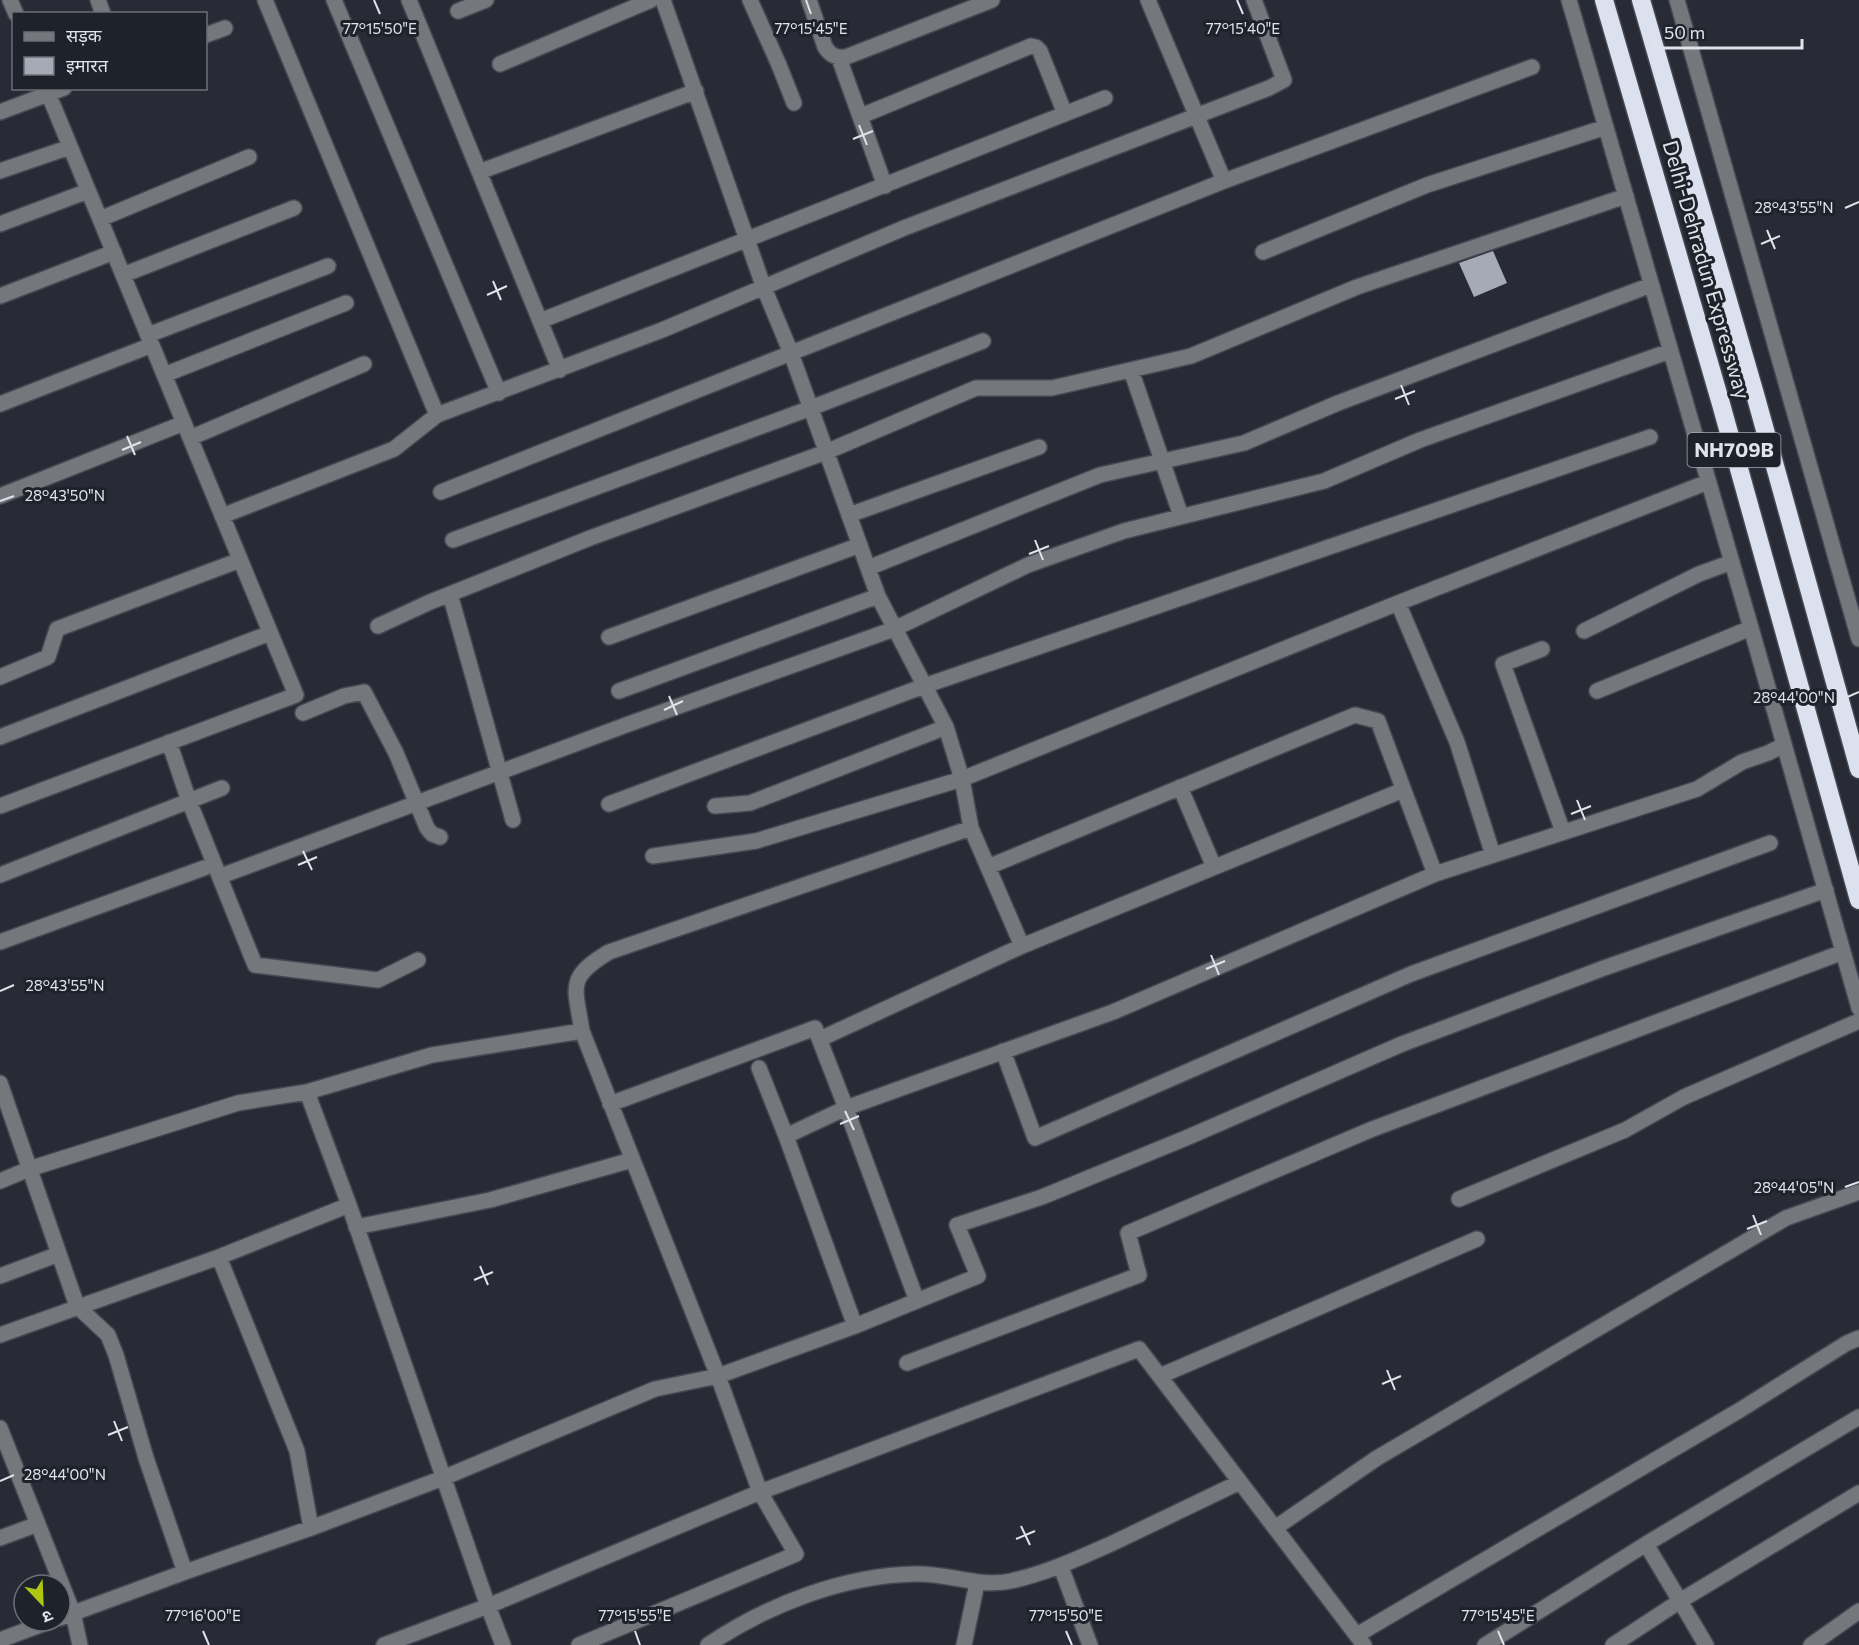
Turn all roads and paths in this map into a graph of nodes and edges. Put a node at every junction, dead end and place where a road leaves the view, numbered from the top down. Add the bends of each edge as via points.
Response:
1 (266, 0) edge
2 (334, 0) edge
3 (409, 0) edge
4 (486, 0) edge
5 (651, 0) edge
6 (663, 0) edge
7 (750, 0) edge
8 (809, 0) edge
9 (992, 0) edge
10 (1148, 0) edge
11 (1254, 0) edge
12 (1569, 0) edge
13 (1604, 0) edge
14 (1641, 0) edge
15 (1677, 0) edge
16 (458, 12) dead end
17 (225, 28) dead end
18 (207, 35) edge
19 (839, 58) junction
20 (500, 64) dead end
21 (1532, 67) dead end
22 (47, 91) edge
23 (696, 91) junction
24 (1105, 98) dead end
25 (794, 103) dead end
26 (0, 112) edge
27 (1065, 114) junction
28 (861, 116) junction
29 (1196, 116) junction
30 (1606, 127) junction
31 (70, 147) junction
32 (249, 157) dead end
33 (0, 171) edge
34 (479, 172) junction
35 (1224, 181) junction
36 (885, 186) junction
37 (88, 191) junction
38 (1626, 196) junction
39 (294, 208) dead end
40 (100, 219) junction
41 (0, 224) edge
42 (748, 239) junction
43 (114, 252) junction
44 (1263, 252) dead end
45 (328, 266) dead end
46 (123, 275) junction
47 (1651, 285) junction
48 (764, 288) junction
49 (0, 296) edge
50 (346, 303) dead end
51 (540, 321) junction
52 (150, 340) junction
53 (983, 341) dead end
54 (1670, 351) junction
55 (791, 353) junction
56 (364, 363) dead end
57 (560, 370) junction
58 (1131, 370) junction
59 (164, 375) junction
60 (500, 393) junction
61 (0, 404) edge
62 (811, 408) junction
63 (437, 415) junction
64 (187, 431) junction
65 (1650, 437) dead end
66 (1039, 447) dead end
67 (826, 452) junction
68 (1161, 461) junction
69 (1708, 482) junction
70 (441, 492) dead end
71 (0, 496) edge
72 (849, 515) junction
73 (222, 516) junction
74 (1181, 516) junction
75 (453, 540) dead end
76 (860, 545) junction
77 (240, 560) junction
78 (1732, 562) junction
79 (868, 568) junction
80 (450, 594) junction
81 (878, 596) junction
82 (1398, 603) junction
83 (378, 626) dead end
84 (1751, 628) junction
85 (894, 629) junction
86 (1584, 631) dead end
87 (270, 633) junction
88 (609, 637) dead end
89 (1859, 639) edge
90 (1542, 650) dead end
91 (0, 677) edge
92 (924, 686) junction
93 (619, 691) dead end
94 (1597, 691) dead end
95 (303, 713) dead end
96 (946, 727) junction
97 (0, 736) edge
98 (169, 742) junction
99 (1784, 745) junction
100 (1859, 769) edge
101 (499, 772) junction
102 (962, 779) junction
103 (222, 788) dead end
104 (1180, 788) junction
105 (1403, 790) junction
106 (189, 801) junction
107 (416, 803) junction
108 (609, 804) dead end
109 (0, 806) edge
110 (715, 806) dead end
111 (513, 820) dead end
112 (971, 828) junction
113 (1563, 832) junction
114 (440, 837) dead end
115 (1770, 843) dead end
116 (1493, 855) junction
117 (653, 856) dead end
118 (988, 867) junction
119 (1214, 867) junction
120 (204, 868) dead end
121 (1435, 874) junction
122 (0, 875) edge
123 (221, 876) junction
124 (1826, 890) junction
125 (1859, 900) edge
126 (0, 942) edge
127 (1022, 946) junction
128 (1843, 952) junction
129 (418, 960) dead end
130 (1859, 1008) edge
131 (1859, 1021) edge
132 (582, 1031) junction
133 (820, 1039) junction
134 (1003, 1051) junction
135 (759, 1068) dead end
136 (0, 1083) edge
137 (307, 1092) junction
138 (610, 1104) junction
139 (846, 1108) junction
140 (786, 1136) junction
141 (632, 1160) junction
142 (28, 1169) junction
143 (0, 1181) edge
144 (1859, 1192) edge
145 (1459, 1199) dead end
146 (349, 1205) junction
147 (356, 1227) junction
148 (1477, 1239) dead end
149 (58, 1254) junction
150 (219, 1257) junction
151 (0, 1276) edge
152 (917, 1300) junction
153 (77, 1306) junction
154 (855, 1326) junction
155 (0, 1335) edge
156 (1859, 1338) edge
157 (907, 1363) dead end
158 (718, 1376) junction
159 (1160, 1376) junction
160 (1859, 1417) edge
161 (0, 1428) edge
162 (444, 1478) junction
163 (1240, 1482) junction
164 (760, 1492) junction
165 (1855, 1495) edge
166 (1859, 1511) edge
167 (38, 1524) junction
168 (1275, 1527) junction
169 (311, 1528) junction
170 (0, 1538) edge
171 (1646, 1544) junction
172 (1061, 1567) junction
173 (185, 1572) junction
174 (53, 1573) edge
175 (976, 1583) junction
176 (1680, 1601) junction
177 (488, 1606) junction
178 (1859, 1611) edge
179 (72, 1613) edge
180 (72, 1628) edge
181 (19, 1633) edge
182 (0, 1640) edge
183 (1361, 1640) edge
184 (80, 1645) edge
185 (384, 1645) edge
186 (503, 1645) edge
187 (579, 1645) edge
188 (708, 1645) edge
189 (964, 1645) edge
190 (1090, 1645) edge
191 (1485, 1645) edge
192 (1613, 1645) edge
193 (1706, 1645) edge
194 (1811, 1645) edge

1 - 63 street
2 - 60 street
3 - 34 street
4 - 16 street
5 - 20 street
6 - 23 street
7 - 25 street
8 - 19 street via 825,47
9 - 19 street
10 - 29 street
11 - 29 street via 1284,80
12 - 30 street
13 - 125 highway, Delhi-Dehradun Expressway / NH709B
14 - 100 highway, Delhi-Dehradun Expressway / NH709B
15 - 89 street
17 - 18 street
19 - 28 street
21 - 35 street
22 - 26 street
22 - 31 street
23 - 34 street
23 - 42 street
24 - 27 street
27 - 28 street via 1040,51 1031,46
27 - 36 street
28 - 36 street
29 - 35 street
29 - 48 street via 904,228
30 - 38 street
30 - 44 street via 1427,185
31 - 33 street
31 - 37 street
32 - 40 street
34 - 51 street
35 - 55 street
36 - 42 street
37 - 40 street
37 - 41 street
38 - 47 street
38 - 58 street via 1357,286 1191,356
39 - 46 street
40 - 43 street
42 - 48 street
42 - 51 street
43 - 46 street
43 - 49 street
45 - 52 street
46 - 52 street
47 - 54 street
47 - 68 street via 1338,403 1244,443
48 - 55 street
48 - 57 street
50 - 59 street
51 - 57 street
52 - 59 street
52 - 61 street
53 - 62 street
54 - 69 street
54 - 74 street via 1420,440 1324,481
55 - 62 street
55 - 70 street
56 - 64 street
57 - 60 street
58 - 67 street via 1052,388 976,388
58 - 68 street
59 - 64 street
60 - 63 street
62 - 67 street
62 - 75 street
63 - 73 street via 394,449
64 - 71 street
64 - 73 street
65 - 92 street
66 - 72 street
67 - 72 street
67 - 80 street
68 - 74 street
68 - 79 street via 1100,475
69 - 78 street
69 - 82 street
72 - 76 street
73 - 77 street
74 - 85 street via 1124,531 1028,565
76 - 79 street
76 - 88 street
77 - 87 street
77 - 91 street via 57,629 48,657
78 - 84 street
78 - 86 street
79 - 81 street
80 - 83 street
80 - 101 street
81 - 85 street
81 - 93 street
82 - 102 street
82 - 116 street via 1457,742
84 - 94 street
84 - 99 street
85 - 92 street
85 - 101 street
87 - 97 street
87 - 98 street via 296,694
90 - 113 street via 1503,664
92 - 96 street
92 - 108 street
95 - 107 street via 364,692 396,753
96 - 102 street
96 - 110 street via 750,803
98 - 106 street
98 - 109 street
99 - 113 street via 1742,762 1697,789
99 - 124 street
101 - 107 street
101 - 111 street
102 - 112 street
102 - 117 street via 756,841
103 - 106 street
104 - 105 street via 1355,715 1378,721
104 - 118 street
104 - 119 street
105 - 119 street
105 - 121 street
106 - 122 street
106 - 123 street
107 - 114 street via 427,828
107 - 123 street
112 - 118 street
112 - 132 street via 609,952 587,966 577,978
113 - 116 street
115 - 134 street via 1410,974 1035,1138
116 - 121 street
118 - 127 street
119 - 127 street
120 - 126 street
121 - 134 street via 1113,1012
123 - 129 street via 255,965 378,980
124 - 128 street
124 - 152 street via 1402,1044 1042,1197 957,1225 978,1276
127 - 133 street
128 - 130 street
128 - 157 street via 1370,1130 1128,1233 1139,1275
131 - 145 street via 1684,1097 1625,1130
132 - 137 street via 432,1055
132 - 138 street
133 - 138 street via 815,1028
133 - 139 street
134 - 139 street
135 - 140 street
136 - 142 street
137 - 142 street via 238,1102
137 - 146 street
138 - 141 street
139 - 140 street
139 - 152 street
140 - 154 street
141 - 147 street via 490,1200
141 - 158 street
142 - 143 street
142 - 149 street
144 - 168 street via 1786,1218 1377,1458
146 - 147 street
146 - 150 street
147 - 162 street
148 - 159 street
149 - 151 street
149 - 153 street
150 - 153 street
150 - 169 street via 297,1451
152 - 154 street
153 - 155 street
153 - 173 street via 108,1335
154 - 158 street
156 - 183 street
158 - 162 street via 655,1389
158 - 164 street
159 - 163 street
159 - 164 street via 1139,1349
160 - 171 street
161 - 167 street
162 - 169 street
162 - 177 street
163 - 168 street
163 - 172 street
164 - 177 street
164 - 187 street via 796,1554
165 - 166 street
165 - 176 street
167 - 170 street
167 - 174 street
168 - 183 street
169 - 173 street
171 - 176 street
171 - 191 street
172 - 175 street via 1013,1581
172 - 190 street
173 - 179 street
175 - 188 street via 917,1574 875,1578 823,1590 741,1624
175 - 189 street
176 - 192 street
176 - 193 street
177 - 185 street
177 - 186 street
178 - 194 street
180 - 184 street
181 - 182 street

